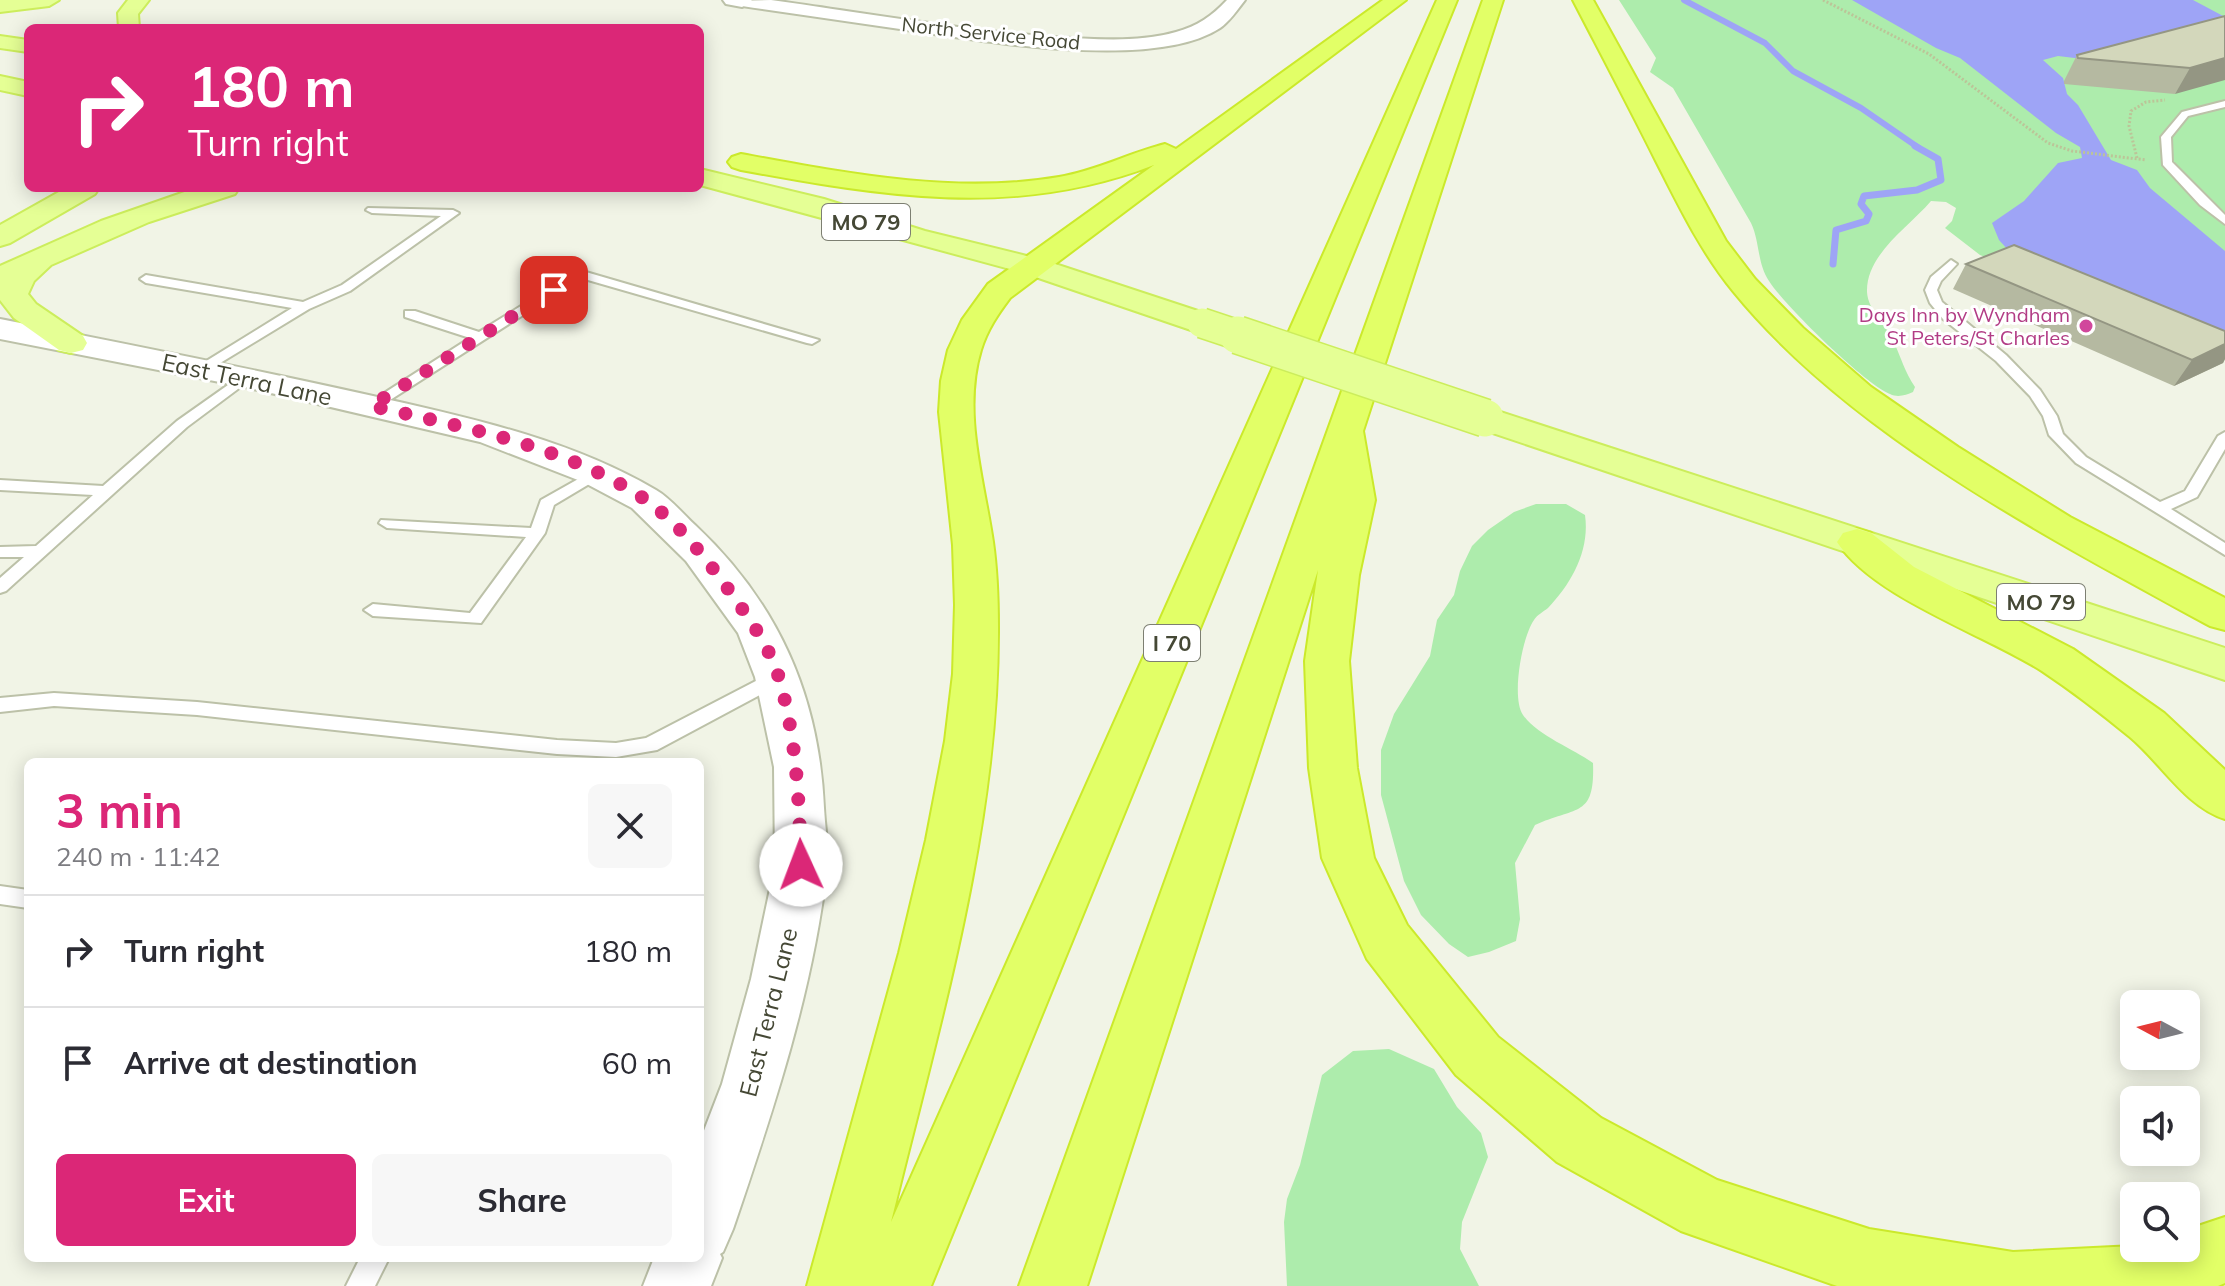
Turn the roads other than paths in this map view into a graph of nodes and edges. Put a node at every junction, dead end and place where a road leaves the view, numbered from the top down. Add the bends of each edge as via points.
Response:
1 (49, 0) edge
2 (139, 0) edge
3 (740, 0) edge
4 (1236, 0) edge
5 (1396, 0) edge
6 (1447, 0) edge
7 (1493, 0) edge
8 (1583, 0) edge
9 (0, 6) edge
10 (129, 24) edge
11 (0, 42) edge
12 (24, 45) edge
13 (0, 76) edge
14 (24, 79) edge
15 (0, 83) edge
16 (24, 88) edge
17 (2223, 101) edge
18 (1236, 119) junction
19 (730, 158) joint
20 (704, 178) edge
21 (79, 192) edge
22 (211, 192) edge
23 (372, 210) dead end
24 (2225, 221) edge
25 (4, 234) edge
26 (41, 258) junction
27 (1951, 264) dead end
28 (1032, 266) junction
29 (0, 278) edge
30 (146, 279) dead end
31 (304, 306) junction
32 (410, 314) dead end
33 (0, 329) edge
34 (481, 337) junction
35 (812, 340) dead end
36 (71, 343) junction
37 (202, 368) junction
38 (245, 377) junction
39 (371, 406) junction
40 (1345, 428) junction
41 (2225, 436) edge
42 (596, 474) junction
43 (0, 485) edge
44 (107, 491) junction
45 (2158, 509) junction
46 (387, 523) dead end
47 (537, 533) junction
48 (1857, 542) junction
49 (2225, 550) edge
50 (41, 551) junction
51 (0, 552) edge
52 (0, 587) edge
53 (373, 610) dead end
54 (2225, 616) edge
55 (2225, 664) edge
56 (778, 677) junction
57 (0, 705) edge
58 (645, 753) edge
59 (2225, 800) edge
60 (0, 895) edge
61 (24, 898) edge
62 (704, 1218) edge
63 (2225, 1250) edge
64 (373, 1262) edge
65 (686, 1262) edge
66 (360, 1286) edge
67 (677, 1286) edge
68 (841, 1286) edge
69 (897, 1286) edge
70 (1053, 1286) edge

1 - 9 main road
2 - 10 main road via 128,13
3 - 4 street, North Service Road via 1017,40 1118,45 1198,32 1220,21
5 - 18 highway
6 - 69 highway, I 70
7 - 40 highway
8 - 54 highway via 1713,243 1792,335 1859,394 1945,455 2056,526
11 - 12 main road
13 - 14 main road
15 - 16 main road
17 - 24 lane via 2185,114 2166,137 2167,163
18 - 19 highway via 1131,167 1025,189 900,190
18 - 28 highway
19 - 28 main road, MO 79 via 937,224
20 - 28 main road, MO 79
21 - 25 main road
22 - 26 main road via 113,225
23 - 31 lane via 453,213 346,288
26 - 29 main road
26 - 36 main road via 21,277 12,295 25,311
27 - 45 lane via 1931,290 1936,303 2035,393 2056,435 2081,460
28 - 48 main road, MO 79, bridge
28 - 68 highway via 984,307 958,365 955,405 973,547 977,642 970,736 927,954
30 - 31 lane
31 - 37 lane
32 - 34 lane
33 - 36 street, East Terra Lane
34 - 35 lane via 579,274
34 - 39 lane
36 - 37 street, East Terra Lane
37 - 38 street, East Terra Lane
38 - 39 street, East Terra Lane
38 - 44 lane
39 - 42 street, East Terra Lane via 492,434
40 - 63 highway via 1356,500 1338,575 1327,661 1333,768 1348,858 1387,942 1477,1056 1579,1140 1704,1208 1869,1263 2013,1286 2139,1280
40 - 70 highway
41 - 45 lane via 2191,494
42 - 47 lane via 547,503
42 - 56 street, East Terra Lane via 646,500 700,552 758,630
43 - 44 lane
44 - 50 lane
45 - 49 lane
46 - 47 lane
47 - 53 lane via 475,619
48 - 55 main road, MO 79
48 - 59 highway via 1899,576 2057,660 2147,725
50 - 51 lane
50 - 52 lane
56 - 58 lane
56 - 62 street, East Terra Lane via 798,767 801,865 752,1084
57 - 58 lane via 51,700 197,708
60 - 61 lane
64 - 66 lane
65 - 67 street

